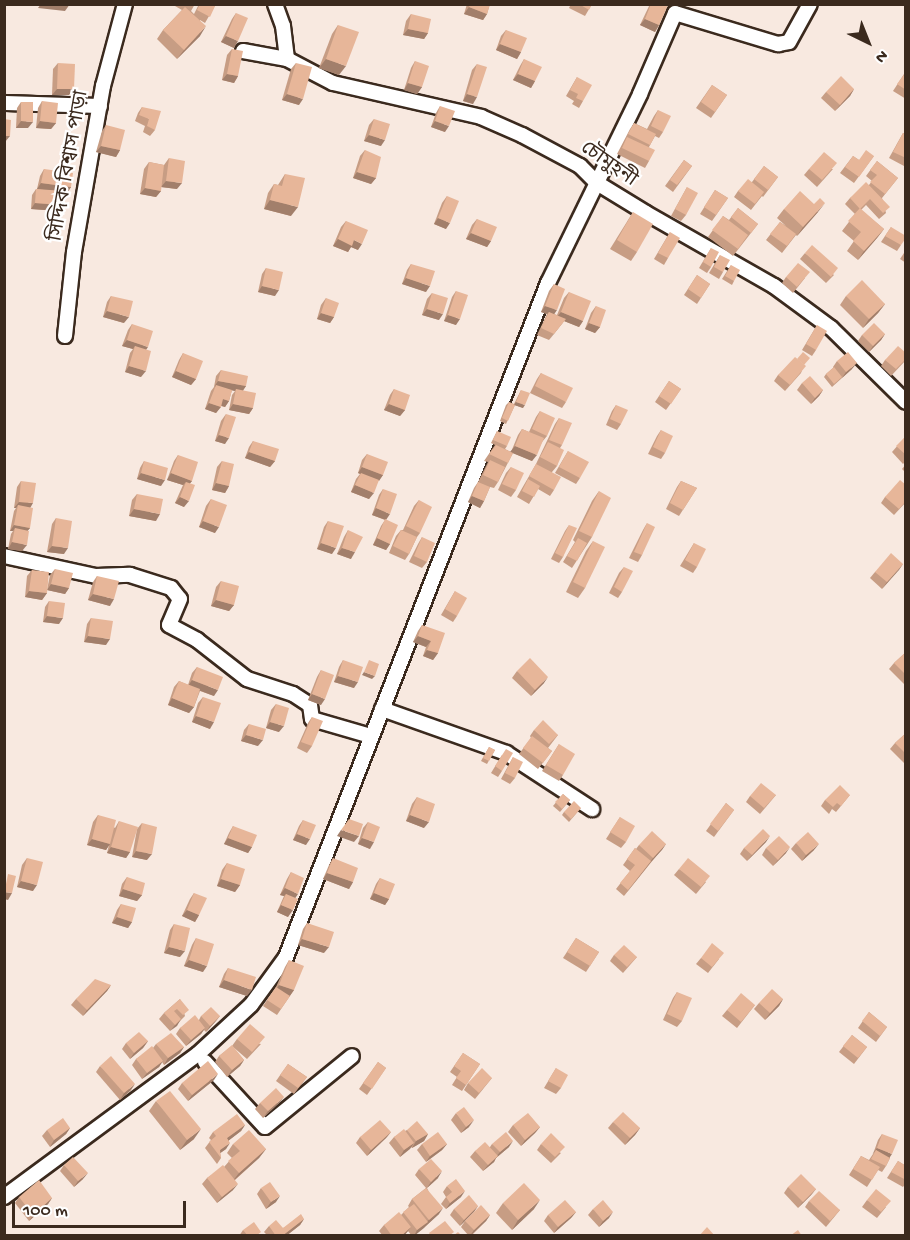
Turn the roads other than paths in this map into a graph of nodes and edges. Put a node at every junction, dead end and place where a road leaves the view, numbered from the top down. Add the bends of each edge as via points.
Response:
1 (125, 4) edge
2 (275, 4) edge
3 (810, 4) edge
4 (243, 51) edge
5 (287, 59) junction
6 (4, 103) edge
7 (98, 106) junction
8 (597, 183) junction
9 (65, 336) dead end
10 (906, 402) edge
11 (4, 556) edge
12 (382, 708) junction
13 (371, 736) junction
14 (592, 809) dead end
15 (198, 1054) junction
16 (352, 1056) dead end
17 (4, 1197) edge

1 - 7 street, সিদ্দিক বিশ্বাস পাড়া
2 - 5 street via 283,26
3 - 8 street via 789,42 778,44 675,13
4 - 5 street, চৌমুহনী
5 - 8 street, চৌমুহনী via 333,83 481,117 580,166
6 - 7 street
7 - 9 street, সিদ্দিক বিশ্বাস পাড়া via 74,252
8 - 10 street, চৌমুহনী via 774,286 831,328
8 - 12 street via 548,283
11 - 13 street via 96,576 130,575 171,588 180,598 169,625 197,640 247,680 293,694 310,705 312,719
12 - 13 street
12 - 14 street via 506,753
13 - 15 street via 286,957 251,1005
15 - 16 street via 265,1127
15 - 17 street

